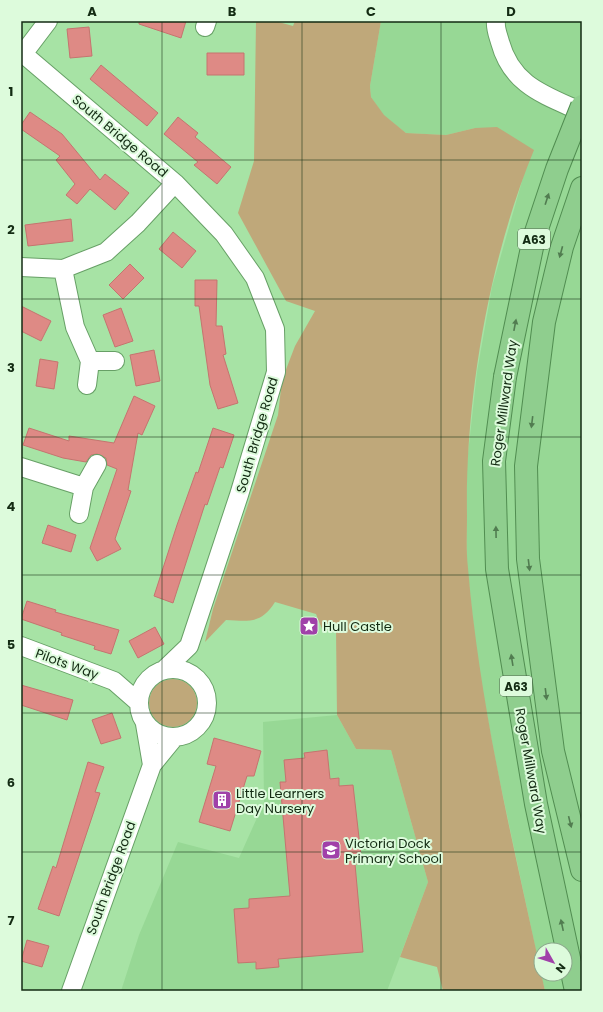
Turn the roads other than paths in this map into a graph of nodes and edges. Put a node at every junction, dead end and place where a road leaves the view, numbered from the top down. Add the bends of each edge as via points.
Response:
1 (48, 21) edge
2 (496, 21) edge
3 (22, 53) edge
4 (582, 106) edge
5 (582, 112) edge
6 (175, 183) junction
7 (582, 188) edge
8 (21, 267) edge
9 (63, 269) junction
10 (90, 361) junction
11 (115, 361) dead end
12 (87, 385) dead end
13 (98, 464) dead end
14 (21, 467) edge
15 (84, 487) junction
16 (79, 514) dead end
17 (21, 646) edge
18 (188, 646) junction
19 (160, 671) junction
20 (197, 678) junction
21 (114, 681) junction
22 (138, 702) junction
23 (145, 724) junction
24 (174, 738) junction
25 (152, 765) junction
26 (582, 870) edge
27 (70, 991) edge
28 (576, 991) edge

1 - 3 street
2 - 5 street via 502,50 513,70 529,87
3 - 6 street, South Bridge Road
28 -> 4 highway, Roger Millward Way / A63, bridge via 536,804 497,569 494,461 505,377 534,238
6 - 9 street via 138,223 106,252
6 - 18 street, South Bridge Road via 224,234 255,278 275,329 276,372 239,495
7 -> 26 highway, Roger Millward Way / A63 via 562,247 544,322 526,466 528,559 554,751
8 - 9 street
9 - 10 street via 75,327
10 - 11 street
10 - 12 street
13 - 15 street
14 - 15 street
15 - 16 street
17 - 21 street, Pilots Way
18 - 19 street, South Bridge Road
18 - 20 street
19 - 20 street via 182,670
19 - 21 street, Pilots Way
19 - 22 street via 146,681 140,691
20 - 24 street via 204,687 207,710 195,729
21 - 22 street, Pilots Way
22 - 23 street
23 - 24 street via 153,732
23 - 25 street, South Bridge Road
24 - 25 street, South Bridge Road
25 - 27 street, South Bridge Road

